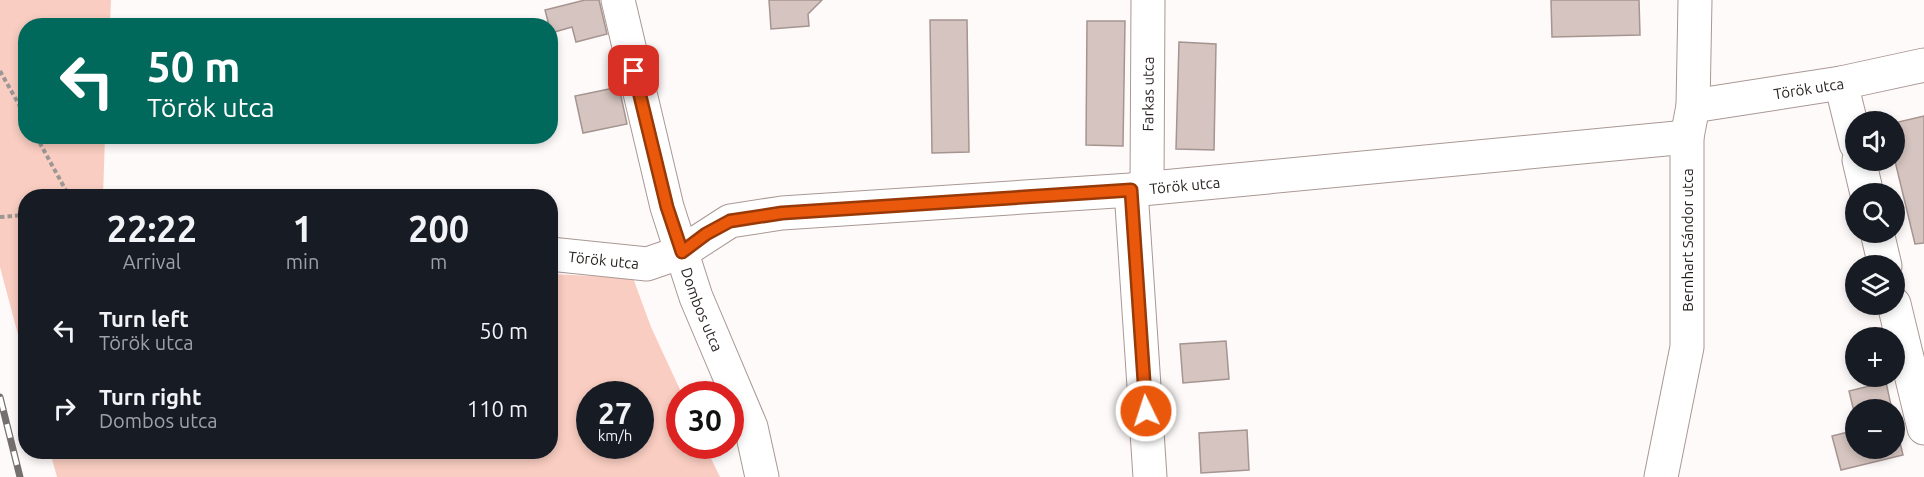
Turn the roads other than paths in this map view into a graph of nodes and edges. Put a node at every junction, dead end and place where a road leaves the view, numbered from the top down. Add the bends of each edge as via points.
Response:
1 (618, 0) edge
2 (1148, 0) edge
3 (1695, 0) edge
4 (1924, 65) edge
5 (1841, 83) junction
6 (1848, 111) edge
7 (1690, 122) junction
8 (1139, 188) junction
9 (682, 252) junction
10 (558, 255) edge
11 (1897, 315) edge
12 (1924, 428) edge
13 (762, 477) edge
14 (1150, 477) edge
15 (1661, 477) edge

1 - 9 street, Dombos utca via 667,207
2 - 8 street, Farkas utca
3 - 7 street, Bernhart Sándor utca
4 - 5 street, Török utca
5 - 6 street
5 - 7 street, Török utca
7 - 8 street, Török utca
7 - 15 street, Bernhart Sándor utca via 1688,347
8 - 9 street, Török utca via 782,213 730,221
8 - 14 street, Farkas utca
9 - 10 street, Török utca via 647,264
9 - 13 street, Dombos utca via 696,297 751,427
11 - 12 street

